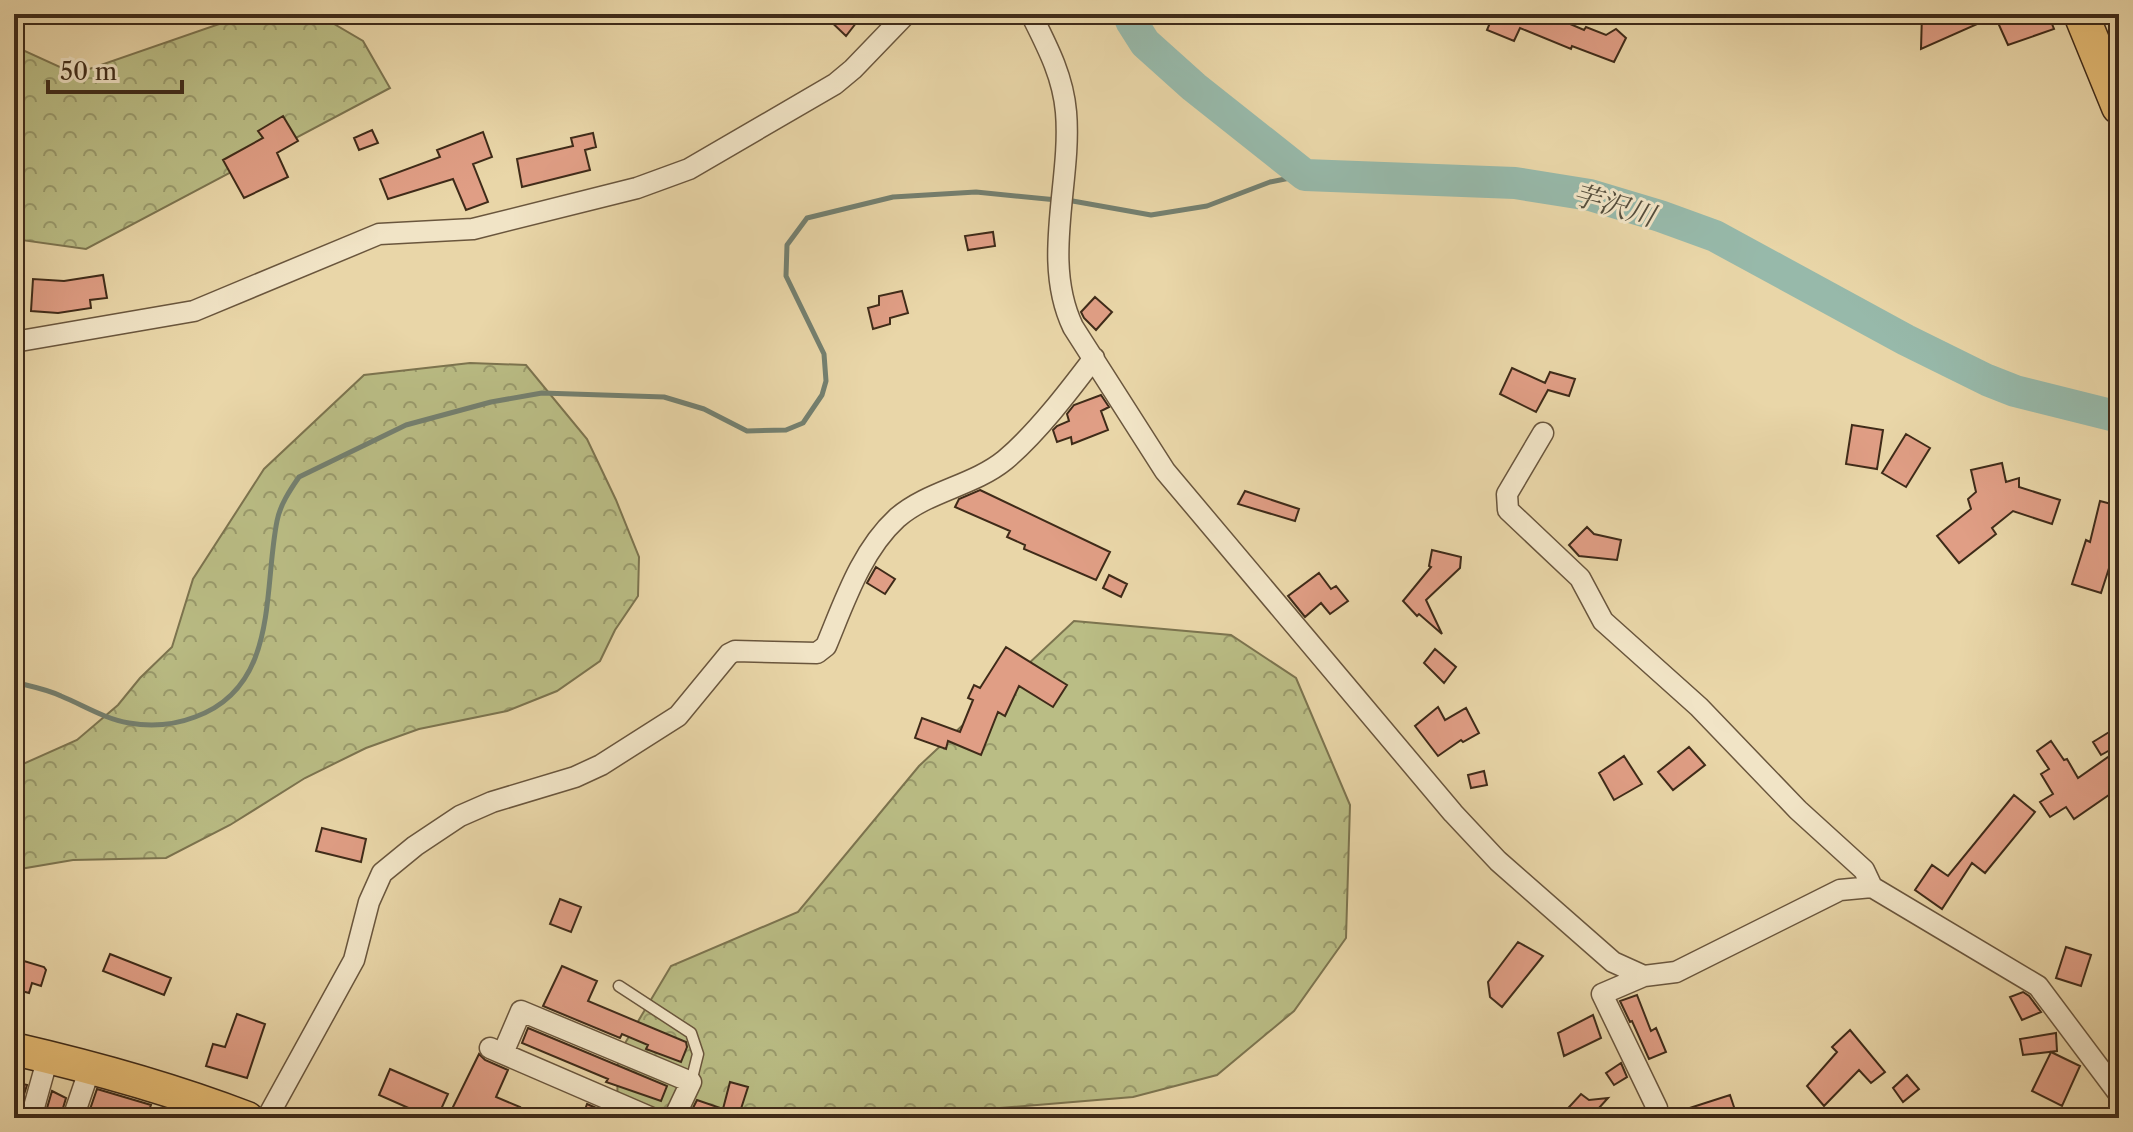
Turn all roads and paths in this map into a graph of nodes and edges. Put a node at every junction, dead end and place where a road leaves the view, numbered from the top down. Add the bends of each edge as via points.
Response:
1 (906, 14) edge
2 (1031, 14) edge
3 (2081, 14) edge
4 (2119, 107) edge
5 (14, 342) edge
6 (1094, 358) junction
7 (1543, 433) dead end
8 (1872, 887) junction
9 (1644, 976) junction
10 (619, 986) dead end
11 (14, 1049) edge
12 (48, 1057) junction
13 (90, 1068) junction
14 (691, 1082) junction
15 (2119, 1094) edge
16 (1657, 1108) dead end
17 (227, 1114) edge
18 (31, 1118) edge
19 (73, 1118) edge
20 (267, 1118) edge
21 (652, 1118) edge
22 (674, 1118) edge

1 - 5 street via 835,84 663,179 473,229 379,234 194,311
2 - 6 street via 1055,60 1066,111 1060,221 1066,313
3 - 4 highway
6 - 9 street via 1165,471 1453,813 1498,861 1613,962
6 - 20 street via 1005,460 898,518 871,551 826,646 817,653 729,654 678,716 601,765 460,816 382,873 354,960
7 - 8 street via 1507,494 1508,510 1580,578 1603,621 1699,707 1864,870
8 - 9 street via 1840,890 1676,972
8 - 15 street via 2038,986
9 - 16 street via 1602,994
10 - 14 lane via 691,1033 698,1054
11 - 12 main road
12 - 13 main road
12 - 18 street
13 - 17 main road
13 - 19 street
14 - 21 street via 521,1011 496,1050
14 - 22 street

